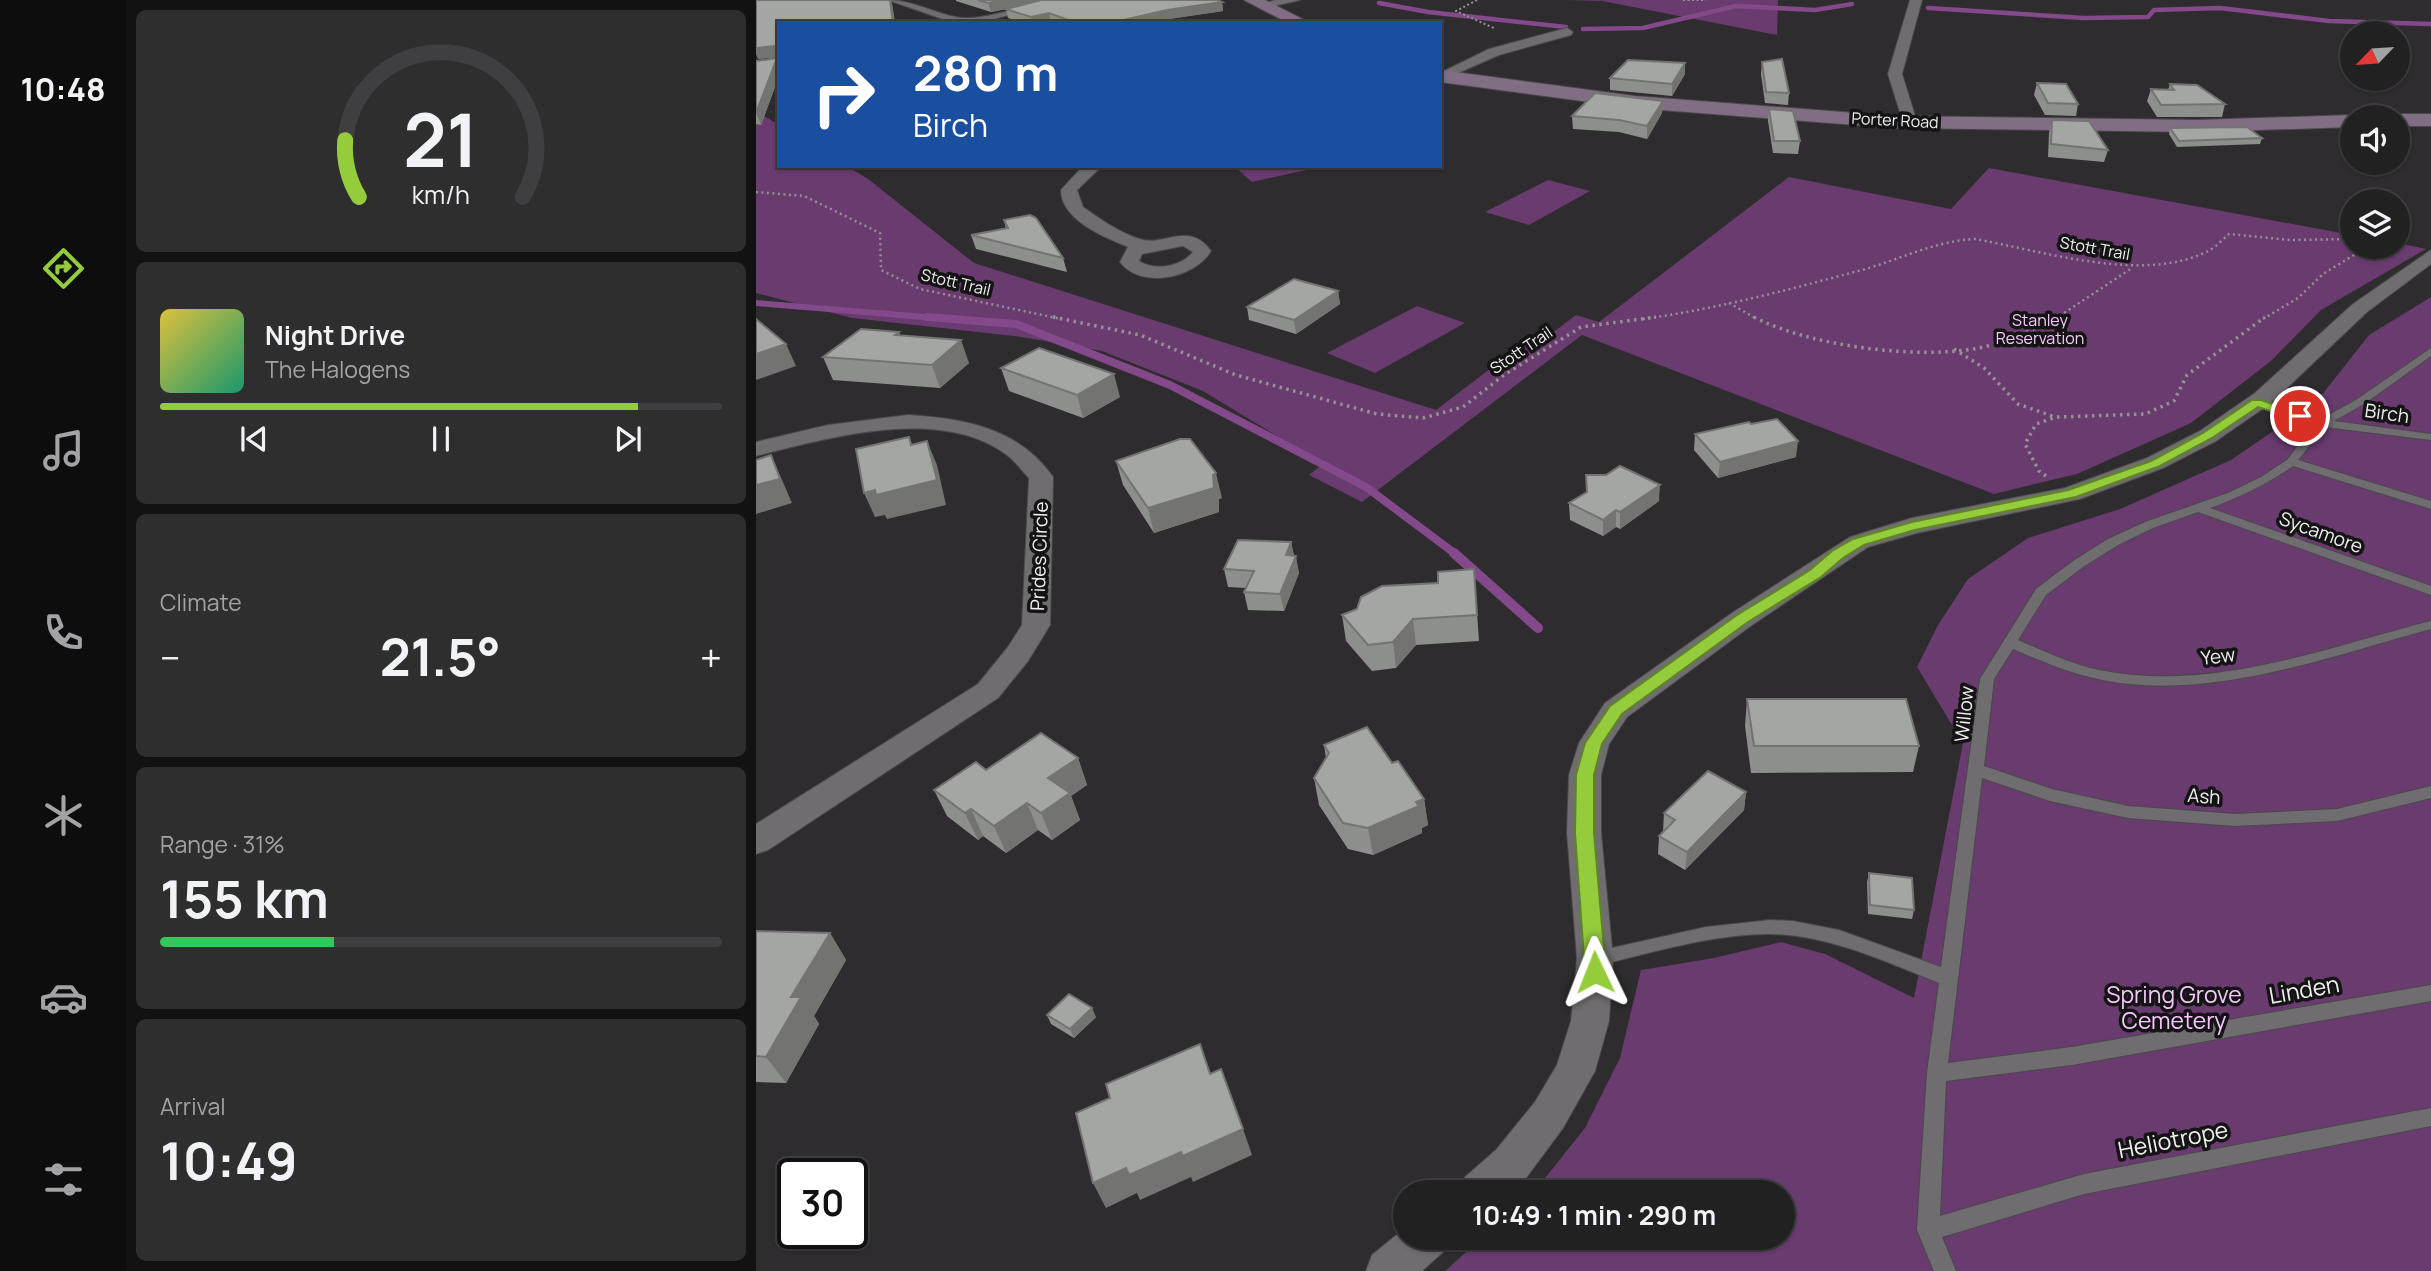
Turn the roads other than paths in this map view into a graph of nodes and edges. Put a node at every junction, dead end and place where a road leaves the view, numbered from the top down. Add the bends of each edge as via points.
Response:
1 (894, 0) edge
2 (1062, 0) edge
3 (1294, 0) edge
4 (1916, 0) edge
5 (1259, 3) edge
6 (960, 21) edge
7 (968, 21) edge
8 (1298, 21) edge
9 (1567, 32) dead end
10 (1442, 77) edge
11 (1442, 77) edge
12 (2410, 120) edge
13 (2431, 120) edge
14 (2340, 121) edge
15 (1910, 122) junction
16 (1092, 168) edge
17 (1143, 247) dead end
18 (2431, 254) edge
19 (2428, 355) edge
20 (2257, 402) junction
21 (2322, 423) junction
22 (2431, 437) edge
23 (756, 449) edge
24 (2291, 462) junction
25 (2431, 505) edge
26 (2198, 508) junction
27 (2431, 591) edge
28 (2431, 625) edge
29 (2010, 642) junction
30 (1978, 770) junction
31 (2431, 792) edge
32 (756, 841) edge
33 (1595, 958) junction
34 (1950, 979) junction
35 (2431, 993) edge
36 (1937, 1073) junction
37 (2431, 1117) edge
38 (1492, 1180) edge
39 (1928, 1230) junction
40 (1413, 1250) edge
41 (1388, 1271) edge
42 (1945, 1271) edge

1 - 6 street
2 - 7 street
3 - 5 street
4 - 15 street via 1895,74
5 - 8 street
9 - 11 street via 1494,52
10 - 15 street, Porter Road via 1648,103
12 - 13 street
14 - 15 street, Porter Road via 2197,126
16 - 17 street via 1072,184 1069,196 1073,207
18 - 20 street via 2360,308
19 - 21 lane, Willow
20 - 21 lane, Birch
20 - 33 street via 2208,436 2155,463 2071,494 1912,526 1858,542 1616,710 1594,743 1585,775 1584,833
21 - 22 lane, Birch
21 - 24 lane, Willow
23 - 32 street, Prides Circle via 883,423 944,424 997,438 1027,457 1041,477 1036,625 1018,654 988,691
24 - 25 lane
24 - 26 lane, Willow via 2232,496
26 - 27 lane, Sycamore
26 - 29 lane, Willow via 2125,536 2078,564 2041,592
28 - 29 lane, Yew via 2234,674 2165,681 2110,677
29 - 30 lane, Willow via 1987,679
30 - 31 lane, Ash via 2050,795 2128,812 2235,820 2337,815
30 - 34 lane, Willow
33 - 34 lane via 1769,927 1862,944
33 - 38 street via 1590,1021 1574,1072 1549,1115
34 - 36 lane, Willow
35 - 36 lane, Linden via 2072,1056
36 - 39 lane, Willow
37 - 39 lane, Heliotrope via 2084,1184
39 - 42 lane, Willow
40 - 41 street

